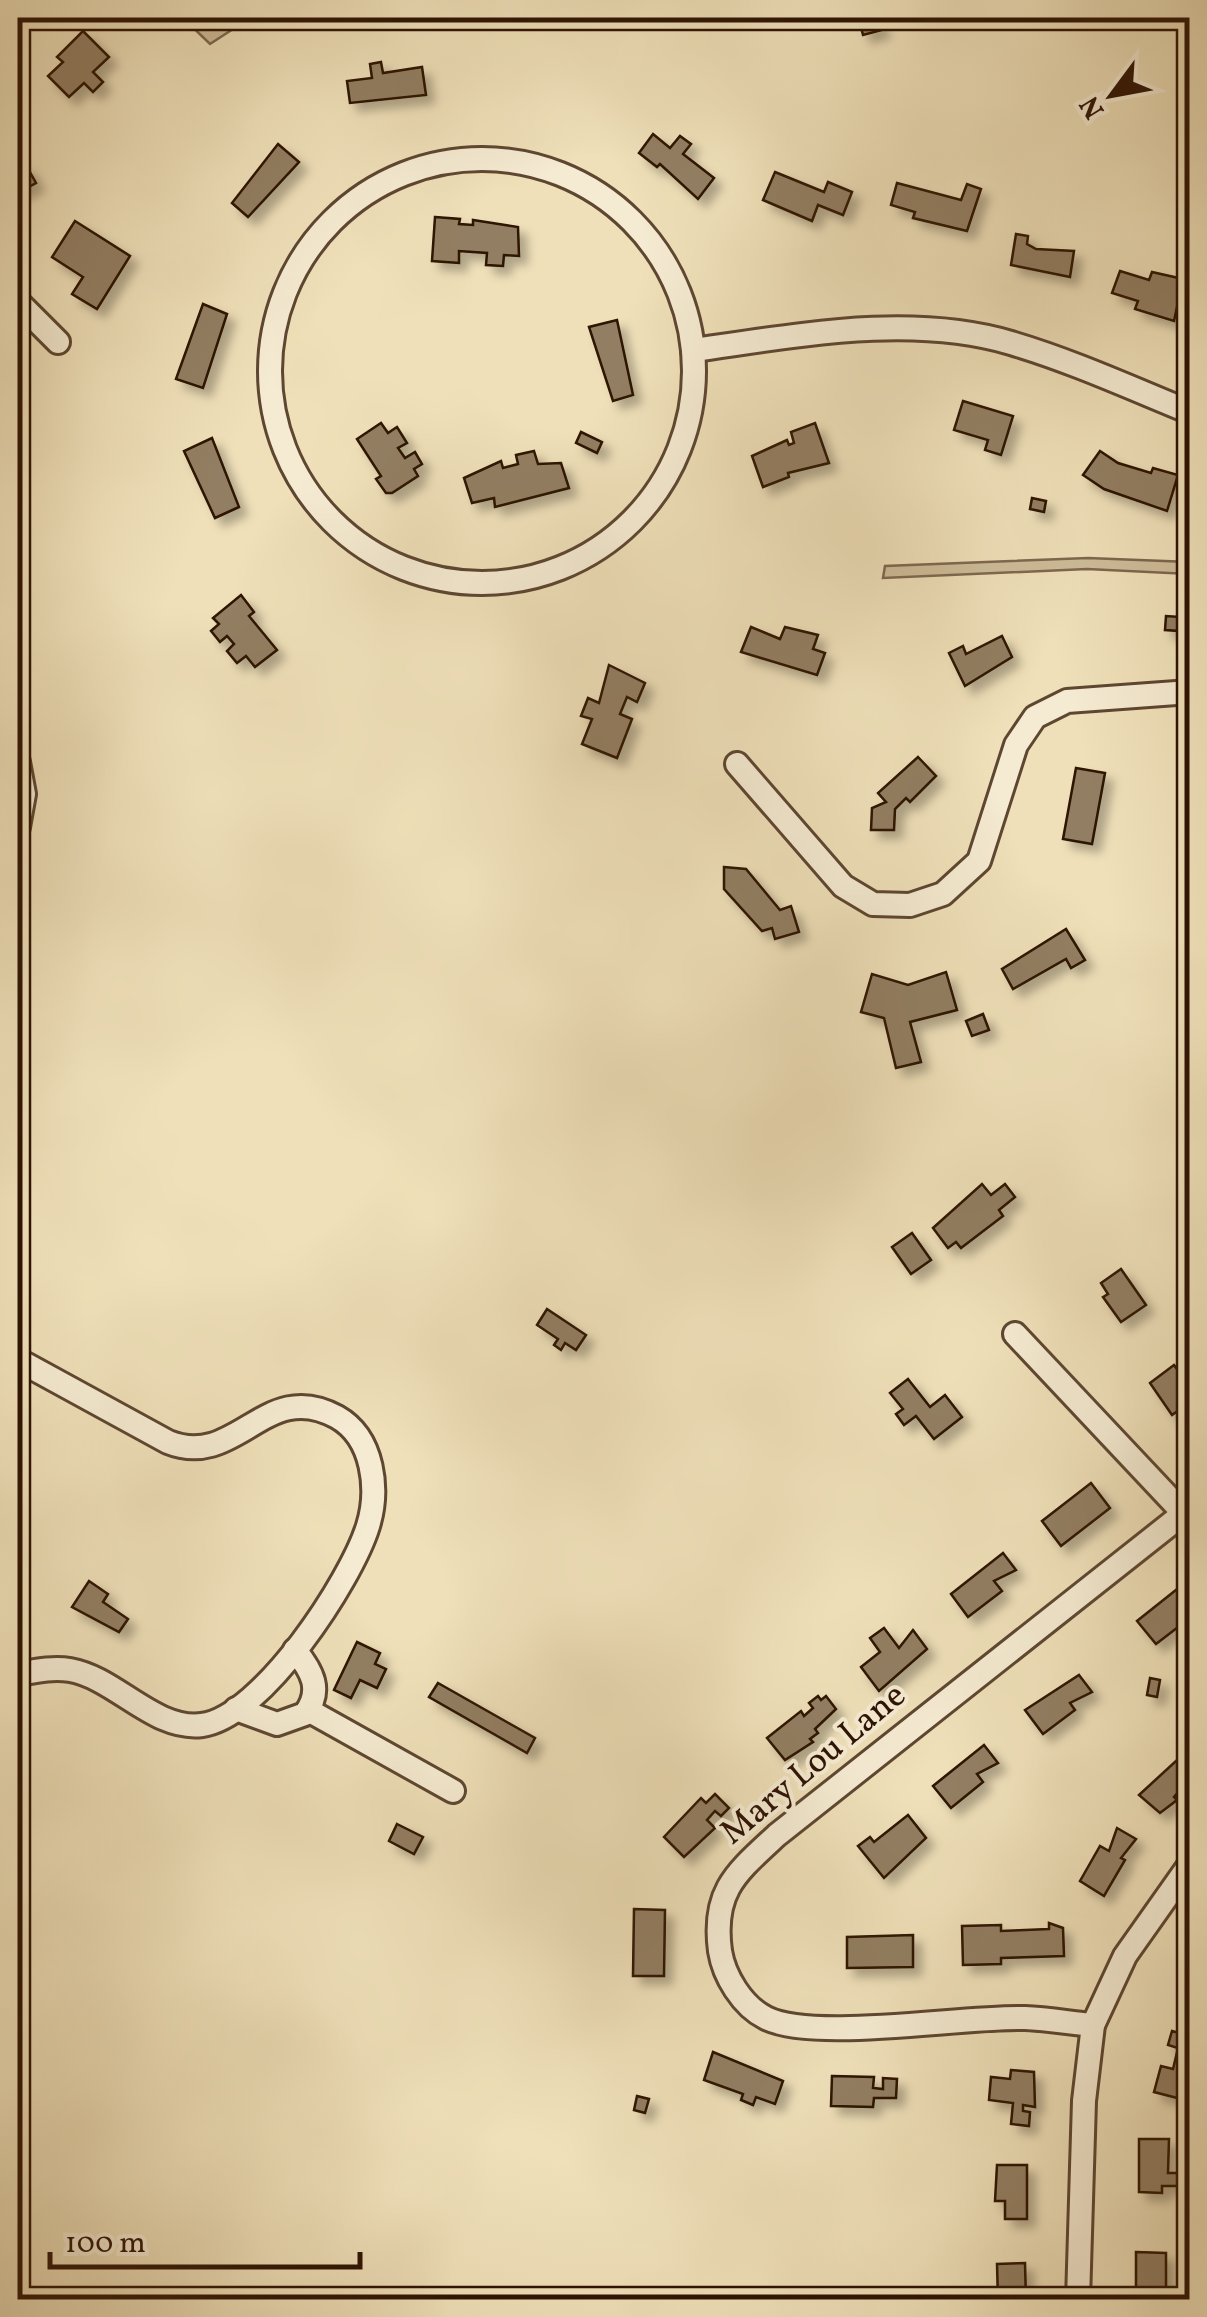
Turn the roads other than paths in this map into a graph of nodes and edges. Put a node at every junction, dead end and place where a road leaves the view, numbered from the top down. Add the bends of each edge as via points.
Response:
1 (18, 302) edge
2 (58, 342) dead end
3 (693, 350) junction
4 (1190, 412) edge
5 (1190, 692) edge
6 (18, 762) edge
7 (737, 764) dead end
8 (18, 827) edge
9 (1015, 1334) dead end
10 (18, 1360) edge
11 (1186, 1517) edge
12 (294, 1650) junction
13 (18, 1674) edge
14 (236, 1710) junction
15 (308, 1710) junction
16 (453, 1791) dead end
17 (1190, 1864) edge
18 (1094, 2025) junction
19 (1078, 2300) edge

1 - 2 street
3 - 3 street via 694,383 680,448 646,506 597,550 567,566 502,582 436,578 346,534 312,498 287,454 270,390 280,308 318,235 368,191 429,164 461,159 511,161 559,173 616,206 660,256 682,301
3 - 4 street via 850,330 927,331 1009,342
5 - 7 street via 1067,701 1035,717 1016,745 979,862 944,894 910,905 873,904 843,886
6 - 8 street via 24,794
9 - 11 street
10 - 12 street via 196,1451 284,1410 311,1408 340,1418 370,1460 375,1490 368,1528
11 - 18 street, Mary Lou Lane via 777,1835 728,1886 718,1916 721,1958 731,1982 756,2012 783,2024 1025,2018
12 - 14 street
12 - 15 street via 315,1684
13 - 14 street via 71,1670 182,1723 204,1724
14 - 15 street via 278,1724
15 - 16 street
17 - 18 street via 1125,1956
18 - 19 street via 1084,2102

